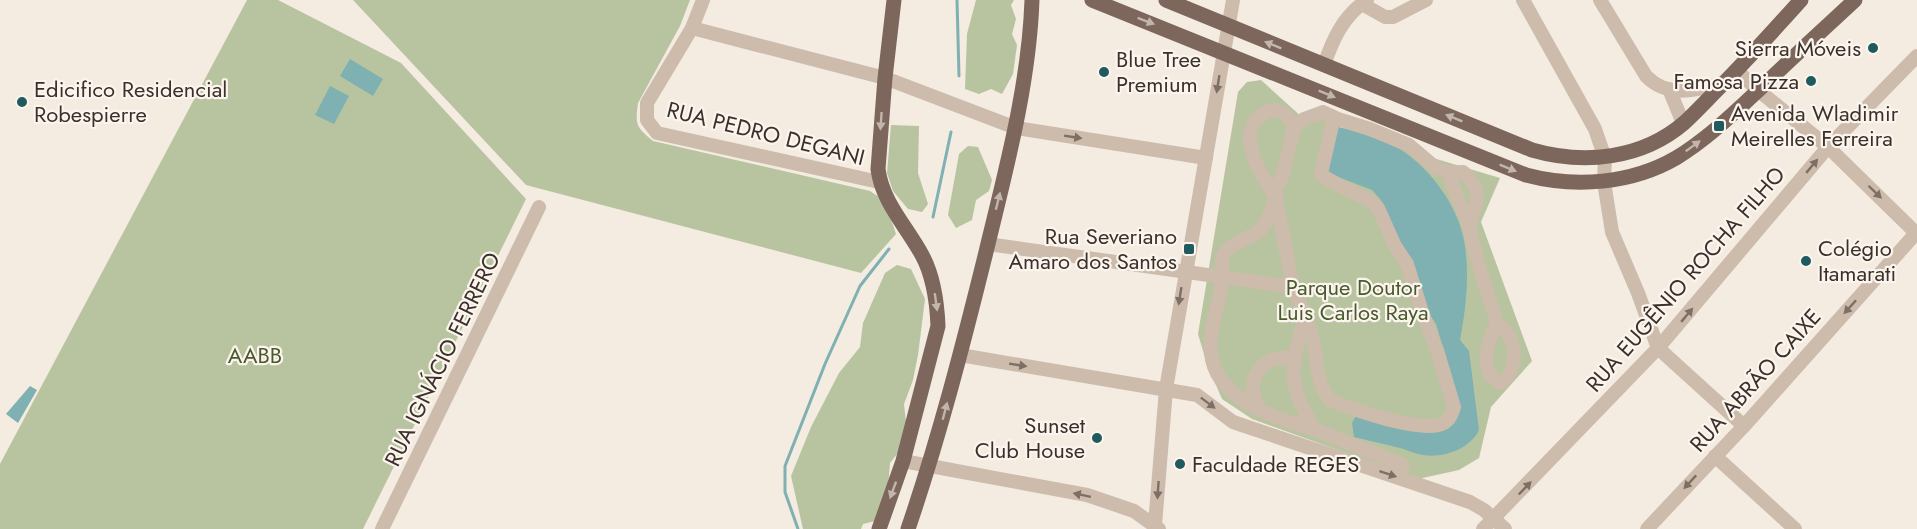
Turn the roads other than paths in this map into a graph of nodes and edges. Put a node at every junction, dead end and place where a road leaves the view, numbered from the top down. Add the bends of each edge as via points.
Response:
1 (703, 0) edge
2 (894, 0) edge
3 (1032, 0) edge
4 (1092, 0) edge
5 (1166, 0) edge
6 (1233, 0) edge
7 (1426, 0) edge
8 (1523, 0) edge
9 (1600, 0) edge
10 (1801, 0) edge
11 (1855, 0) edge
12 (1364, 2) edge
13 (1228, 26) junction
14 (692, 28) junction
15 (1222, 51) junction
16 (1917, 56) edge
17 (1324, 65) junction
18 (1736, 70) junction
19 (885, 78) junction
20 (1723, 83) junction
21 (1669, 89) junction
22 (1758, 90) junction
23 (1334, 117) junction
24 (1683, 123) junction
25 (1299, 124) junction
26 (1016, 128) junction
27 (1828, 147) junction
28 (1206, 158) junction
29 (1605, 158) junction
30 (1452, 173) junction
31 (879, 182) junction
32 (1604, 182) junction
33 (1273, 193) junction
34 (539, 207) dead end
35 (1469, 225) junction
36 (1917, 232) edge
37 (988, 244) junction
38 (1184, 271) junction
39 (1223, 278) junction
40 (1293, 287) junction
41 (1305, 319) junction
42 (1497, 323) dead end
43 (1658, 348) junction
44 (960, 356) junction
45 (1293, 356) junction
46 (1166, 389) junction
47 (1258, 408) junction
48 (1744, 426) junction
49 (1314, 429) junction
50 (1715, 456) junction
51 (903, 461) junction
52 (1403, 465) dead end
53 (929, 467) junction
54 (1776, 511) junction
55 (1488, 524) edge
56 (1157, 527) edge
57 (382, 529) edge
58 (879, 529) edge
59 (908, 529) edge
60 (1505, 529) edge
61 (1647, 529) edge
62 (1776, 529) edge
63 (1795, 529) edge

1 - 14 street
2 - 19 main road
3 - 26 main road
4 -> 15 main road
5 - 13 main road
6 - 13 street
7 - 12 street via 1393,17 1385,17
8 - 29 street via 1595,129
9 - 21 street via 1646,76
10 - 18 main road
11 - 22 main road
12 - 17 street via 1347,16
13 - 15 street
17 -> 13 main road
14 - 19 street
14 - 31 street, RUA PEDRO DEGANI via 647,103 647,120 657,133
15 -> 28 street
15 -> 32 main road via 1526,175 1548,181
16 - 27 street, RUA EUGÊNIO ROCHA FILHO
29 -> 17 main road via 1554,156 1532,150
18 - 20 main road
18 - 22 street
19 - 26 street
19 -> 31 main road
20 - 21 street via 1690,92
20 - 24 main road
21 - 24 street
22 - 27 street
32 -> 22 main road via 1656,168 1676,158
23 - 25 street via 1319,115
23 - 30 street via 1409,145 1436,168
23 - 41 street via 1321,173 1378,208 1407,264 1454,407 1452,415 1436,426 1409,424 1331,401 1318,379 1314,343
24 - 29 main road via 1646,146
25 - 33 street
25 - 33 street via 1282,111 1272,110 1257,118 1250,130 1254,158
26 -> 28 street
37 -> 26 main road
27 -> 36 street
43 -> 27 street, RUA EUGÊNIO ROCHA FILHO
28 - 38 street
29 - 32 street
30 - 35 street via 1451,182
30 - 35 street via 1463,172 1478,196
31 -> 51 main road via 923,256 938,307 938,326
32 - 43 street via 1612,232
33 - 39 street via 1259,230 1225,252
33 - 40 street
34 - 57 street, RUA IGNÁCIO FERRERO
35 - 42 street
36 -> 48 street, RUA ABRÃO CAIXE
37 - 38 street
37 - 44 main road
38 - 39 street
38 -> 46 street
39 - 40 street
39 - 47 street via 1210,353 1227,387
40 - 41 street
41 - 45 street
43 - 48 street
55 -> 43 street, RUA EUGÊNIO ROCHA FILHO
44 -> 46 street
53 -> 44 main road
45 - 47 street via 1273,359 1261,367 1253,381
45 - 49 street via 1297,395
46 -> 55 street via 1197,395 1233,422 1470,501
46 -> 56 street
47 - 49 street
48 - 50 street, RUA ABRÃO CAIXE
49 - 52 street
50 - 54 street
50 -> 61 street, RUA ABRÃO CAIXE
51 - 53 street
51 -> 58 main road
56 -> 53 street via 1134,511 1087,495
53 - 59 main road
54 - 62 street
54 - 63 street
55 - 60 street

